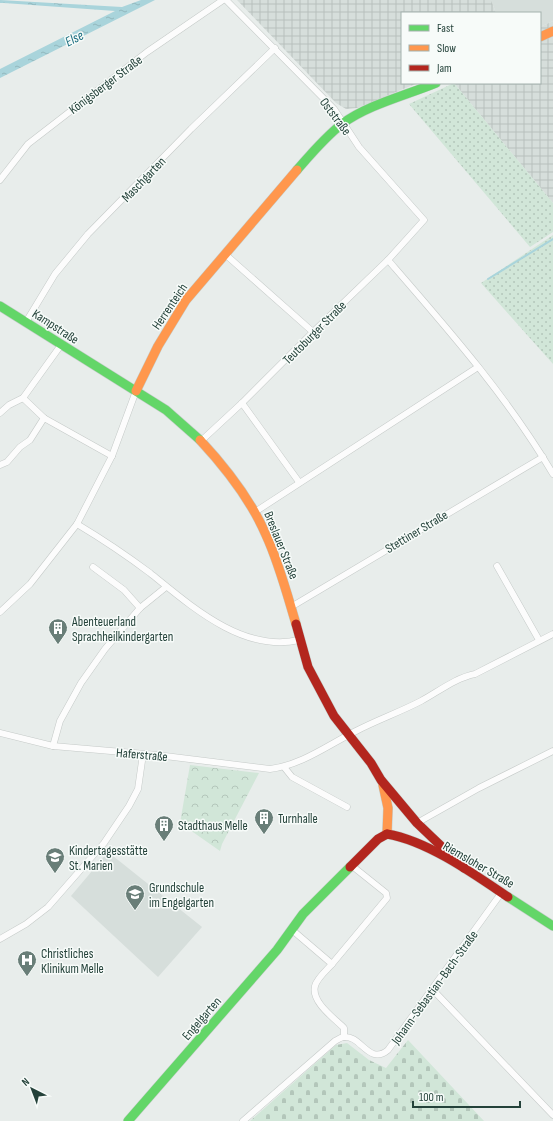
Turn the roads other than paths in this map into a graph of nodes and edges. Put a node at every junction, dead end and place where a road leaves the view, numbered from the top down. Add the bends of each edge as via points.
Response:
1 (223, 0) edge
2 (226, 0) edge
3 (553, 31) edge
4 (541, 37) edge
5 (275, 48) junction
6 (434, 84) edge
7 (343, 123) junction
8 (0, 180) edge
9 (424, 220) joint
10 (226, 255) junction
11 (388, 260) junction
12 (0, 306) edge
13 (26, 322) junction
14 (313, 332) junction
15 (61, 345) junction
16 (478, 367) junction
17 (98, 368) joint
18 (136, 391) junction
19 (23, 398) junction
20 (242, 403) junction
21 (0, 413) edge
22 (44, 418) junction
23 (201, 441) junction
24 (112, 456) junction
25 (543, 456) junction
26 (0, 465) edge
27 (553, 474) edge
28 (299, 482) junction
29 (255, 512) junction
30 (77, 524) junction
31 (497, 566) dead end
32 (93, 567) dead end
33 (166, 587) junction
34 (0, 603) edge
35 (291, 607) junction
36 (140, 608) junction
37 (2, 611) edge
38 (553, 634) edge
39 (299, 640) junction
40 (539, 640) junction
41 (0, 733) edge
42 (349, 734) junction
43 (53, 746) junction
44 (553, 751) edge
45 (140, 755) junction
46 (284, 767) junction
47 (381, 780) junction
48 (347, 807) dead end
49 (417, 822) junction
50 (387, 834) junction
51 (351, 865) junction
52 (464, 868) junction
53 (502, 892) junction
54 (553, 926) edge
55 (291, 929) junction
56 (0, 938) edge
57 (332, 964) junction
58 (433, 990) junction
59 (344, 1037) junction
60 (553, 1115) edge
61 (128, 1121) edge
62 (243, 1121) edge

1 - 8 street, Königsberger Straße via 147,52 34,139
2 - 5 street, Oststraße
3 - 4 street
5 - 7 street, Oststraße via 334,109
5 - 13 street, Maschgarten via 88,234 55,274
6 - 7 street, Herrenteich
7 - 9 street, Oststraße via 359,147
7 - 10 street, Herrenteich via 322,141
9 - 11 street, Teutoburger Straße
10 - 14 street
10 - 18 street, Herrenteich via 186,300 158,346
11 - 14 street, Teutoburger Straße
11 - 16 street
12 - 13 street, Kampstraße
13 - 15 street, Kampstraße
14 - 20 street, Teutoburger Straße
15 - 17 street, Kampstraße
15 - 19 street
16 - 25 street
16 - 28 street
17 - 18 street, Breslauer Straße
18 - 23 street, Breslauer Straße via 166,410
18 - 24 street, Herrenteich
19 - 21 street
19 - 22 street
20 - 23 street, Teutoburger Straße
20 - 28 street
22 - 24 street
22 - 26 street via 30,440
23 - 29 street, Breslauer Straße via 235,480
24 - 30 street, Herrenteich
25 - 27 street
25 - 35 street, Stettiner Straße
28 - 29 street
29 - 35 street, Breslauer Straße via 271,546
30 - 33 street
30 - 37 street, Herrenteich via 30,584
31 - 40 street
32 - 36 street via 124,590
33 - 36 street
33 - 39 street via 210,618 238,632 270,643
34 - 37 street
35 - 39 street, Breslauer Straße
36 - 43 street via 105,649 81,683 60,721
38 - 40 street, Haferstraße
39 - 42 street, Breslauer Straße via 316,682 334,716
40 - 42 street, Haferstraße via 411,706
41 - 43 street, Haferstraße
42 - 46 street, Haferstraße
42 - 47 street, Breslauer Straße
43 - 45 street, Haferstraße
44 - 49 street
45 - 46 street, Haferstraße via 270,769
45 - 56 street via 142,761 138,789 104,843 48,907 26,924
46 - 48 street via 292,777
47 - 49 street, Breslauer Straße
47 - 50 street, Breslauer Straße via 388,808
49 - 52 street, Breslauer Straße
50 - 51 street, Engelgarten via 378,839
50 - 52 street, Riemsloher Straße via 404,837
51 - 55 street, Engelgarten
51 - 57 street via 386,893 387,898
52 - 53 street, Riemsloher Straße
53 - 54 street, Riemsloher Straße
53 - 58 street, Johann-Sebastian-Bach-Straße
55 - 57 street
55 - 61 street, Engelgarten via 278,950
57 - 59 street via 315,985 315,994 319,1002 344,1028
58 - 59 street, Johann-Sebastian-Bach-Straße via 383,1055 376,1055 351,1038
58 - 60 street
59 - 62 street via 335,1041

